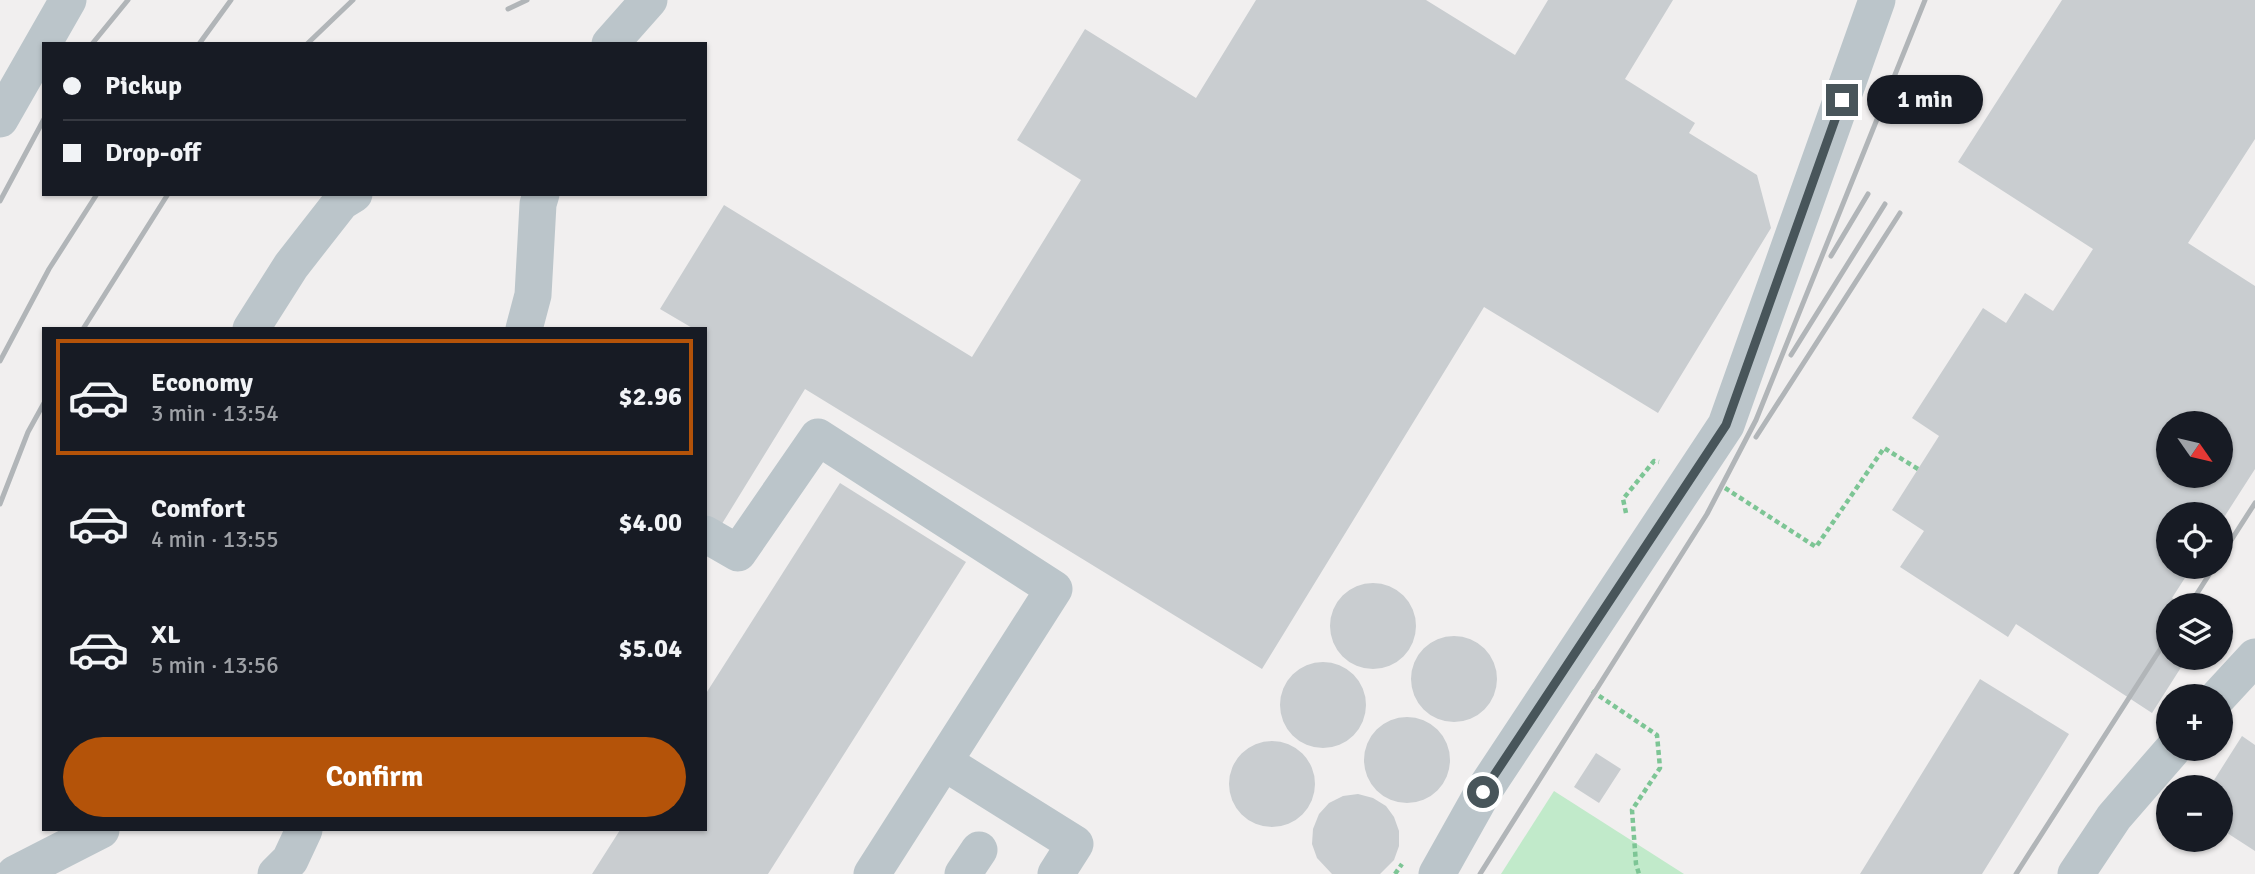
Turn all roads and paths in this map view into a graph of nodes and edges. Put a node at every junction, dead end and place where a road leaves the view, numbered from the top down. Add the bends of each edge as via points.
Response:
1 (68, 0) edge
2 (649, 0) edge
3 (1877, 0) edge
4 (43, 42) edge
5 (612, 42) edge
6 (42, 44) edge
7 (0, 115) edge
8 (351, 196) edge
9 (540, 196) edge
10 (252, 327) edge
11 (525, 327) edge
12 (707, 535) edge
13 (2255, 657) edge
14 (1562, 671) junction
15 (2230, 684) edge
16 (2163, 761) edge
17 (944, 762) junction
18 (99, 831) edge
19 (304, 831) edge
20 (15, 874) edge
21 (276, 874) edge
22 (872, 874) edge
23 (1056, 874) edge
24 (1437, 874) edge
25 (1639, 874) edge
26 (2076, 874) edge

1 - 4 lane
2 - 5 lane
3 - 14 lane via 1726,425
6 - 7 lane
8 - 10 lane via 341,202 291,266
9 - 11 lane via 533,295
12 - 17 lane via 738,553 818,437 1054,589
13 - 15 lane
14 - 24 lane via 1483,792
14 - 25 path via 1657,735 1660,768 1632,810
16 - 26 lane via 2114,817
17 - 22 lane
17 - 23 lane via 1076,844
18 - 20 lane
19 - 21 lane via 290,860

